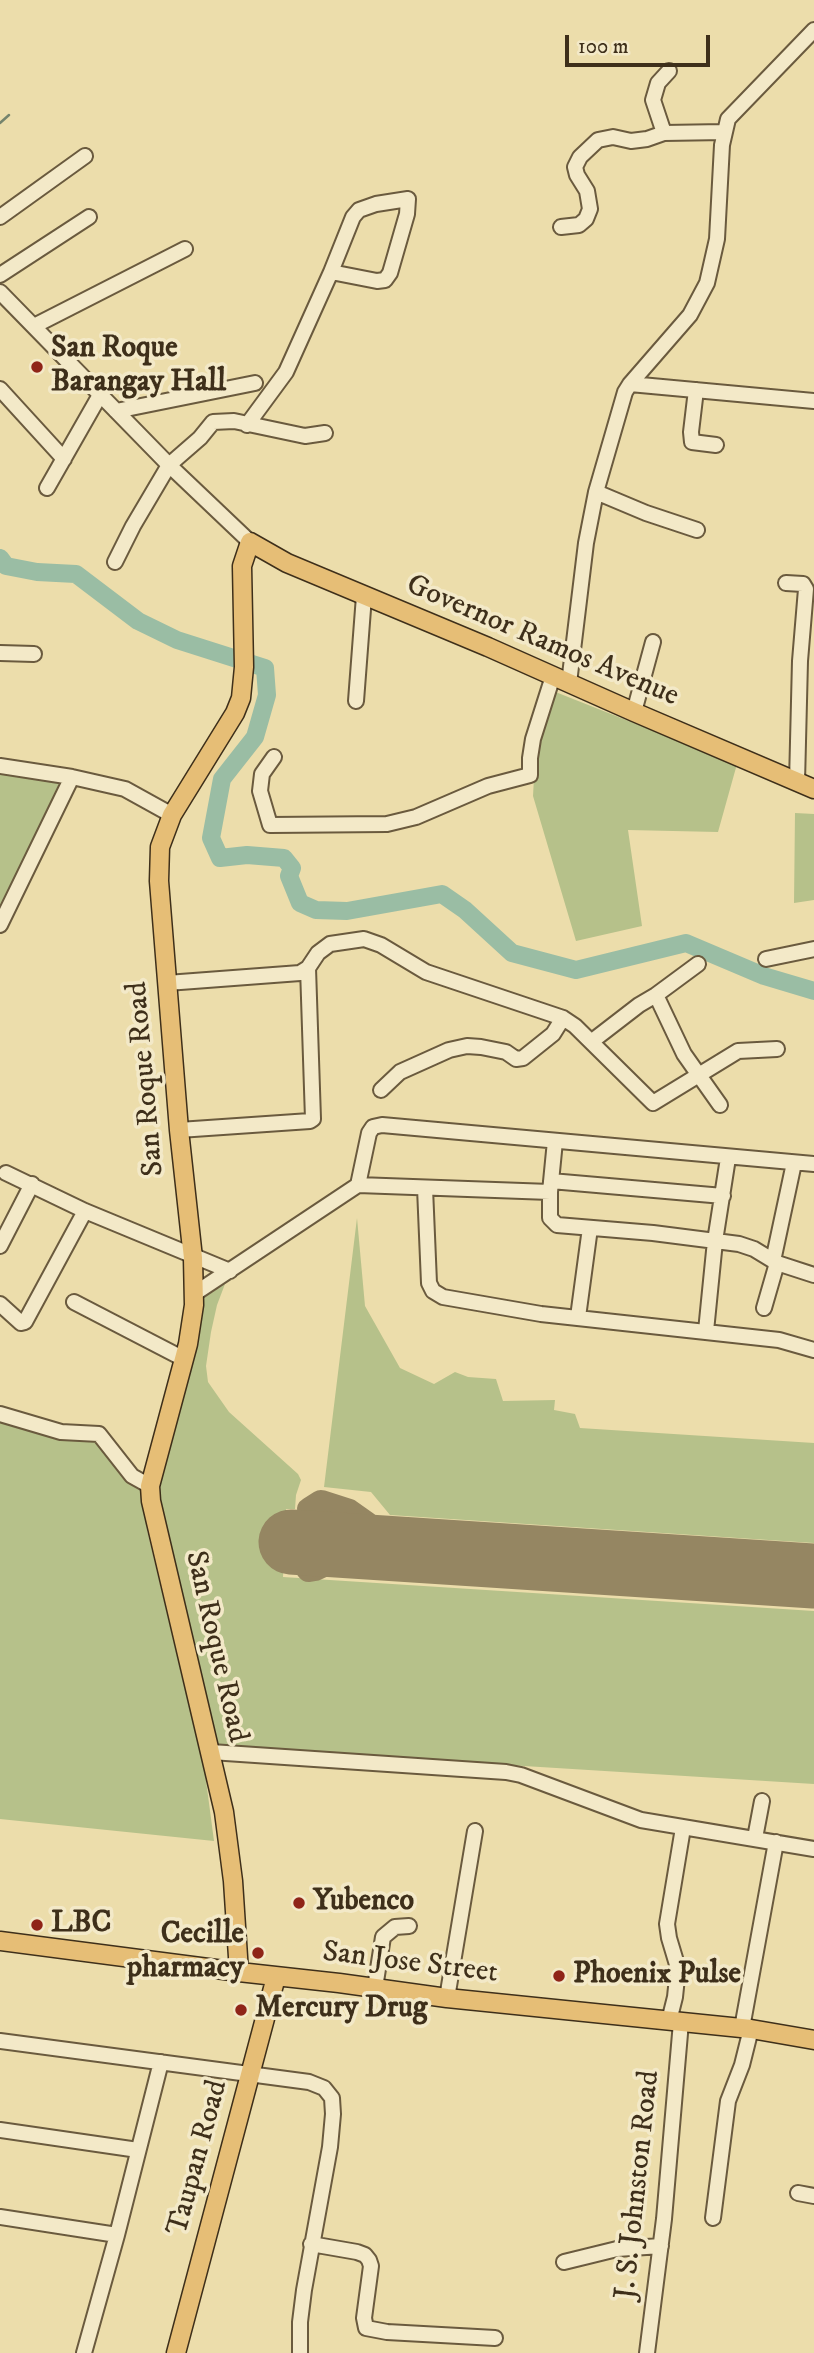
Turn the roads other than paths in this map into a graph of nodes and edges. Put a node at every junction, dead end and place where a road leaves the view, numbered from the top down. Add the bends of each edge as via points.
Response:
1 (814, 30) edge
2 (669, 71) dead end
3 (724, 132) junction
4 (664, 134) junction
5 (85, 156) dead end
6 (0, 216) edge
7 (89, 217) dead end
8 (561, 228) dead end
9 (185, 249) dead end
10 (331, 272) junction
11 (0, 275) edge
12 (0, 292) edge
13 (34, 326) junction
14 (255, 383) dead end
15 (630, 384) junction
16 (0, 389) edge
17 (696, 390) junction
18 (100, 395) junction
19 (814, 401) edge
20 (116, 411) junction
21 (247, 425) junction
22 (325, 433) dead end
23 (716, 445) dead end
24 (64, 459) junction
25 (169, 465) junction
26 (47, 488) dead end
27 (596, 492) junction
28 (697, 530) dead end
29 (250, 542) junction
30 (115, 562) dead end
31 (786, 583) dead end
32 (364, 596) junction
33 (807, 640) edge
34 (653, 642) dead end
35 (0, 653) edge
36 (34, 654) dead end
37 (561, 680) junction
38 (356, 701) dead end
39 (634, 712) junction
40 (274, 757) dead end
41 (0, 766) edge
42 (72, 777) junction
43 (805, 785) edge
44 (172, 815) junction
45 (0, 925) edge
46 (814, 949) edge
47 (766, 958) dead end
48 (698, 964) dead end
49 (308, 968) junction
50 (167, 983) junction
51 (656, 995) junction
52 (563, 1018) junction
53 (591, 1042) junction
54 (777, 1049) dead end
55 (699, 1073) junction
56 (381, 1090) dead end
57 (720, 1105) dead end
58 (179, 1130) junction
59 (555, 1141) junction
60 (728, 1158) junction
61 (794, 1163) junction
62 (814, 1164) edge
63 (6, 1173) dead end
64 (32, 1184) junction
65 (358, 1185) junction
66 (551, 1187) junction
67 (425, 1188) junction
68 (723, 1196) junction
69 (85, 1210) junction
70 (590, 1228) junction
71 (715, 1241) junction
72 (0, 1246) edge
73 (193, 1258) junction
74 (775, 1262) junction
75 (230, 1271) junction
76 (814, 1275) edge
77 (194, 1294) junction
78 (74, 1302) dead end
79 (0, 1304) edge
80 (764, 1308) dead end
81 (578, 1317) junction
82 (706, 1331) junction
83 (814, 1350) edge
84 (184, 1359) junction
85 (0, 1414) edge
86 (150, 1486) junction
87 (211, 1752) junction
88 (762, 1801) dead end
89 (683, 1828) junction
90 (475, 1832) dead end
91 (755, 1838) junction
92 (776, 1842) junction
93 (814, 1849) edge
94 (409, 1926) dead end
95 (0, 1941) edge
96 (239, 1972) junction
97 (276, 1977) junction
98 (375, 1988) junction
99 (447, 1998) junction
100 (675, 2021) junction
101 (747, 2028) junction
102 (814, 2040) edge
103 (0, 2041) edge
104 (161, 2062) junction
105 (250, 2074) junction
106 (0, 2130) edge
107 (138, 2150) junction
108 (797, 2193) dead end
109 (814, 2196) edge
110 (0, 2217) edge
111 (713, 2218) dead end
112 (117, 2235) junction
113 (311, 2244) junction
114 (661, 2246) junction
115 (564, 2262) dead end
116 (495, 2338) dead end
117 (84, 2353) edge
118 (176, 2353) edge
119 (300, 2353) edge
120 (647, 2353) edge

1 - 3 street via 737,107
2 - 4 street via 658,83 653,100
3 - 4 street
3 - 15 street via 717,239 707,283 690,315
4 - 8 street via 631,141 598,139 590,146 575,167 590,209 579,225
5 - 6 street
7 - 11 street
9 - 13 street
10 - 10 street via 385,280 408,199 359,210
10 - 21 street via 286,372
12 - 13 street
13 - 18 street
14 - 20 street
15 - 17 street
15 - 27 street
16 - 24 street
17 - 19 street
17 - 23 street via 692,442
18 - 20 street
18 - 24 street
20 - 25 street
21 - 22 street via 305,436
21 - 25 street via 214,422
24 - 26 street
25 - 29 street
25 - 30 street
27 - 28 street
27 - 37 street
29 - 32 main road, Governor Ramos Avenue
29 - 44 main road, San Roque Road via 242,566 241,698
31 - 33 street via 803,584 806,589
32 - 37 main road, Governor Ramos Avenue
32 - 38 street
33 - 43 street
34 - 39 street
35 - 36 street
37 - 39 main road, Governor Ramos Avenue
37 - 40 street via 533,739 530,775 488,786 416,817 387,824 270,825 260,791 262,774
39 - 43 main road, Governor Ramos Avenue
41 - 42 street
42 - 44 street via 124,789
42 - 45 street
44 - 50 main road, San Roque Road via 159,862
46 - 47 street
48 - 51 street
49 - 50 street via 283,975
49 - 52 street via 330,944 363,939 426,972
49 - 58 street via 313,1119
50 - 58 main road, San Roque Road
51 - 53 street
51 - 55 street via 684,1054
52 - 53 street
52 - 56 street via 553,1034 523,1058 481,1047 449,1050 400,1072
53 - 55 street via 653,1103
54 - 55 street via 738,1051
55 - 57 street
58 - 73 main road, San Roque Road
59 - 60 street
59 - 65 street via 373,1127
59 - 66 street
60 - 61 street
60 - 68 street
61 - 62 street
61 - 74 street
63 - 64 street
64 - 69 street
64 - 72 street
65 - 67 street
65 - 75 street
66 - 67 street
66 - 68 street
66 - 70 street via 553,1222
67 - 81 street via 429,1283 438,1295 466,1303
68 - 71 street
69 - 73 street
69 - 79 street via 25,1322
70 - 71 street
70 - 81 street
71 - 74 street via 754,1249
71 - 82 street
73 - 75 street
73 - 77 main road, San Roque Road
74 - 76 street
74 - 80 street
75 - 77 street
77 - 84 main road, San Roque Road
78 - 84 street
81 - 82 street
82 - 83 street via 779,1340
84 - 86 main road, San Roque Road
85 - 86 street via 61,1432 99,1434 132,1476
86 - 87 main road, San Roque Road
87 - 89 street via 498,1770 641,1820
87 - 96 main road, San Roque Road via 229,1843
88 - 91 street
89 - 91 street
89 - 100 street, J. S. Johnston Road via 667,1924 678,1968
90 - 99 street
91 - 92 street
92 - 93 street
92 - 101 street
94 - 98 street via 395,1927 383,1937
95 - 96 main road, San Jose Street
96 - 97 main road, San Jose Street
97 - 98 main road, San Jose Street
97 - 105 main road, Taupan Road
98 - 99 main road, San Jose Street
99 - 100 main road, San Jose Street
100 - 101 main road, San Jose Street
100 - 114 street, J. S. Johnston Road
101 - 102 main road, San Jose Street
101 - 111 street via 742,2065 728,2101
103 - 104 street
104 - 105 street
104 - 107 street
105 - 113 street via 309,2082 324,2088 332,2098 330,2147
105 - 118 main road, Taupan Road
106 - 107 street
107 - 112 street
108 - 109 street
110 - 112 street
112 - 117 street
113 - 116 street via 357,2252 369,2260 366,2328
113 - 119 street
114 - 115 street via 617,2249
114 - 120 street, J. S. Johnston Road

